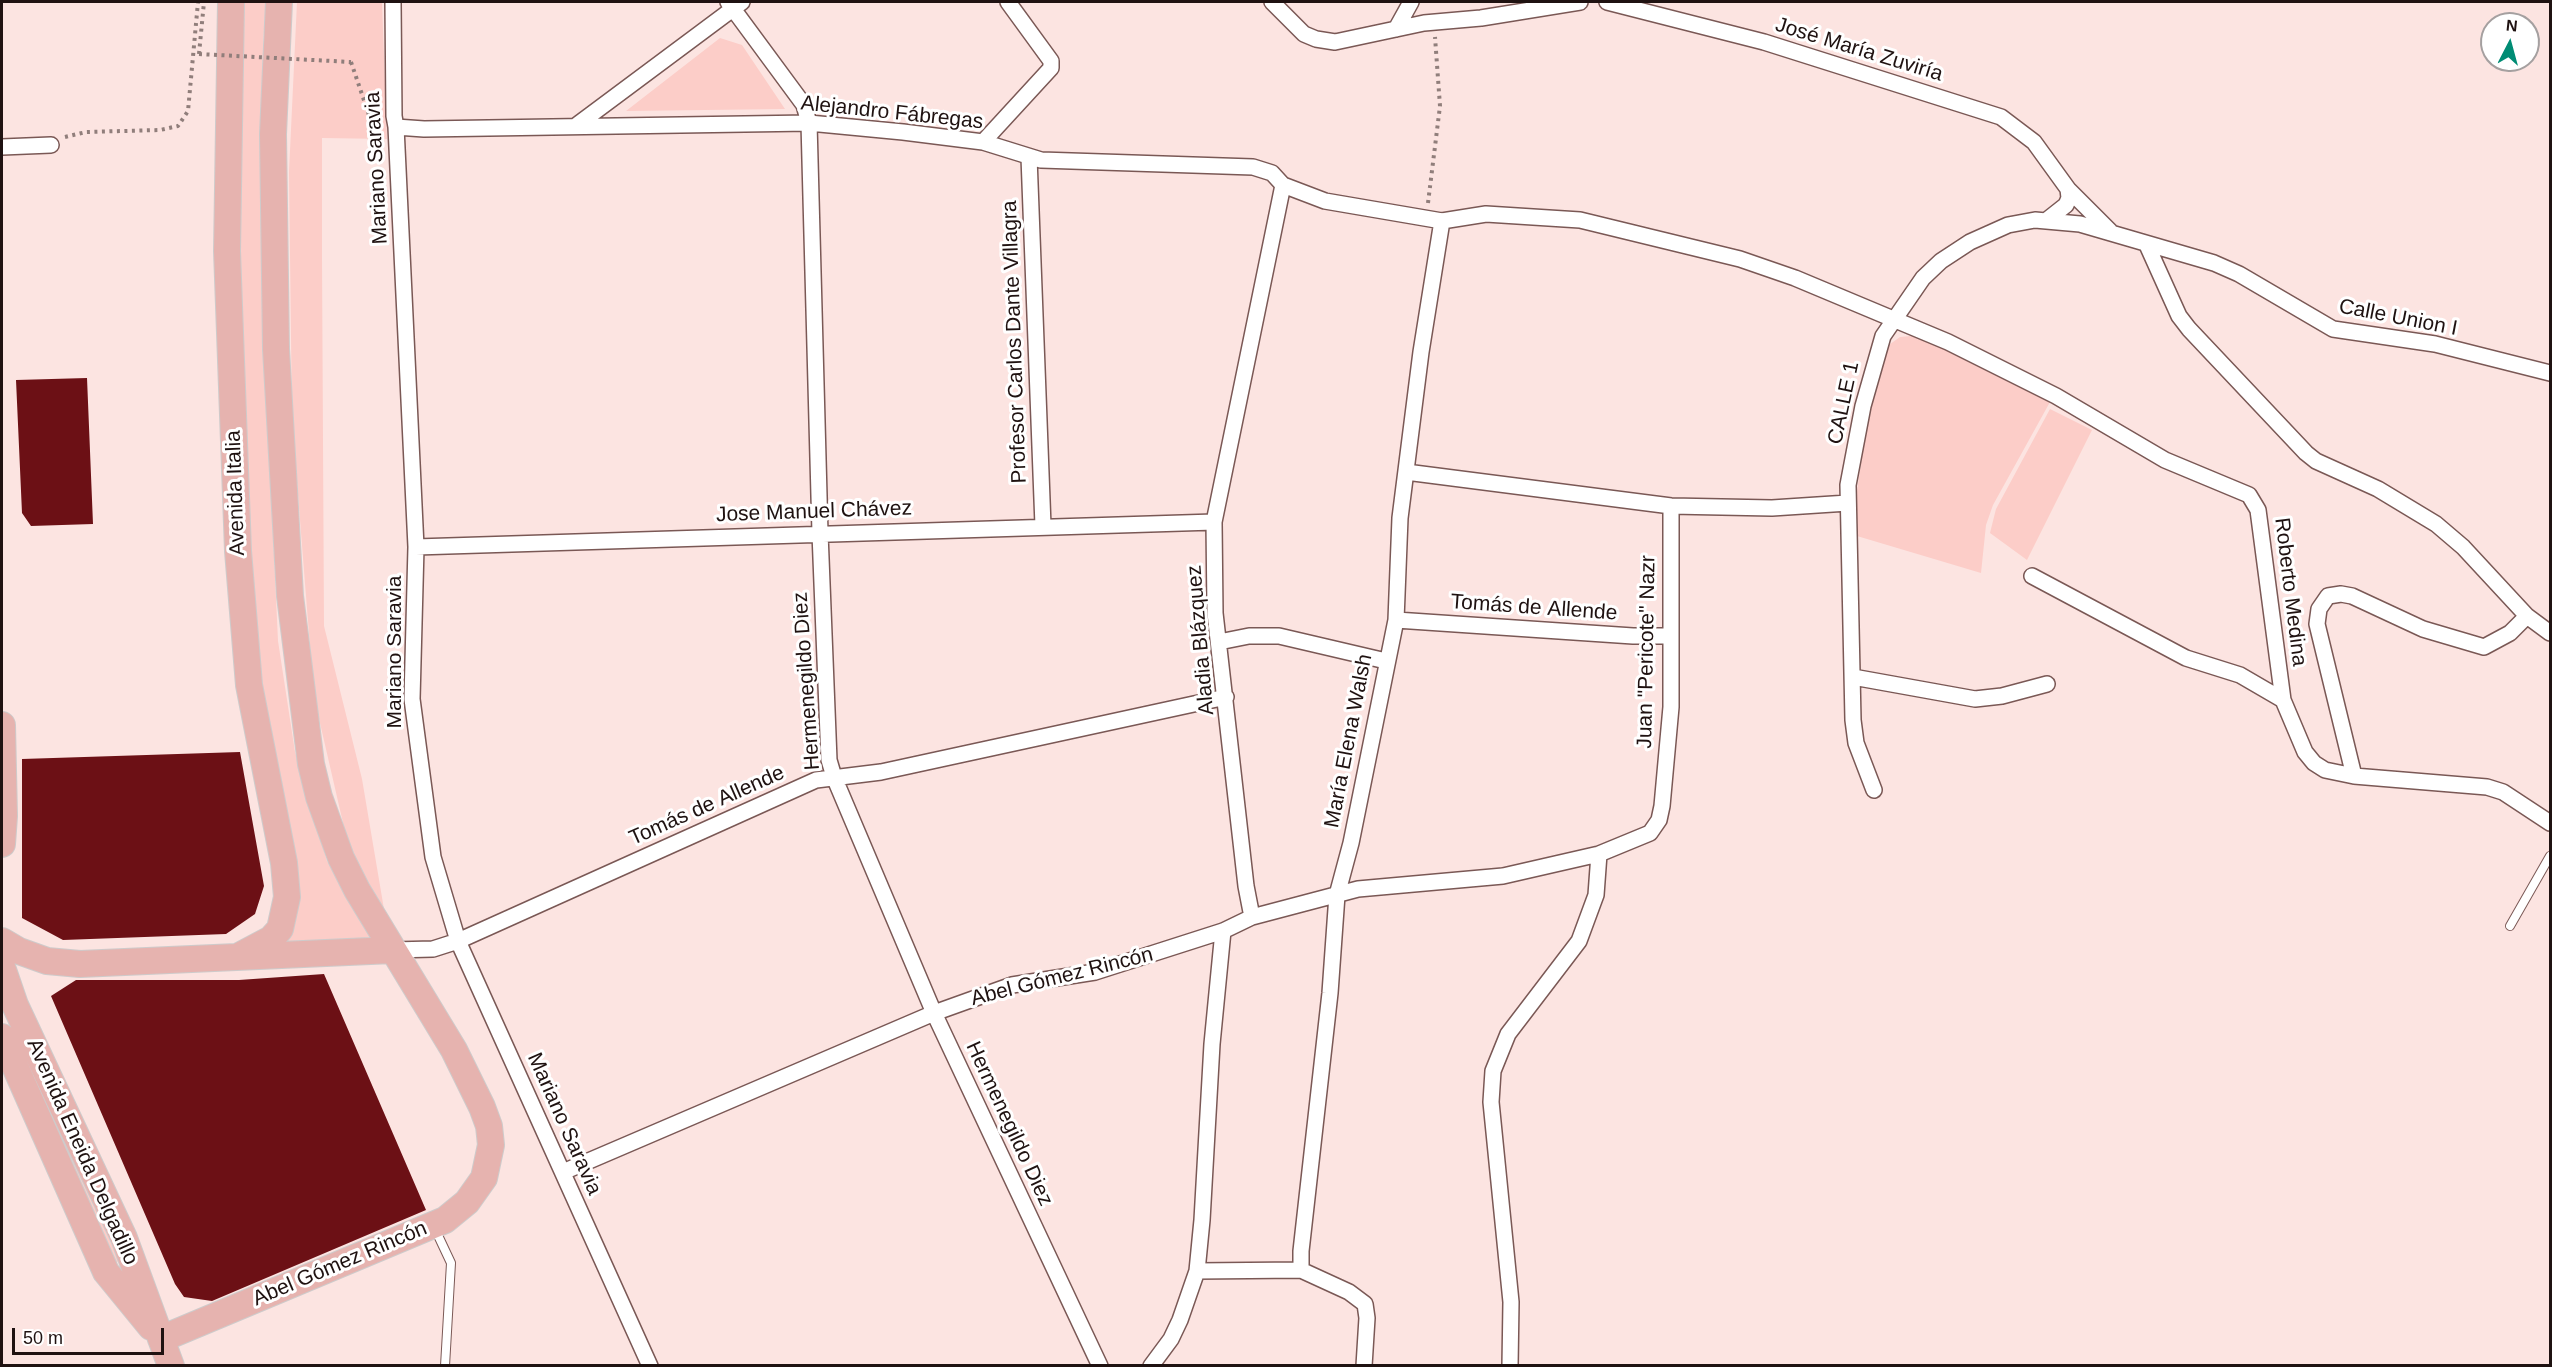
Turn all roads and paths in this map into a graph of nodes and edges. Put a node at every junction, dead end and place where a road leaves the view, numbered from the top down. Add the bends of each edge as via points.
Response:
1 (198, 2) edge
2 (204, 2) edge
3 (231, 2) edge
4 (279, 2) edge
5 (393, 2) edge
6 (1008, 2) edge
7 (1272, 2) edge
8 (1411, 2) edge
9 (1580, 2) edge
10 (1607, 2) edge
11 (734, 4) edge
12 (1436, 22) junction
13 (1396, 29) junction
14 (395, 121) junction
15 (808, 123) junction
16 (577, 125) junction
17 (982, 142) junction
18 (51, 145) joint
19 (2, 147) edge
20 (1029, 157) junction
21 (1283, 185) junction
22 (2068, 189) junction
23 (1434, 220) junction
24 (2047, 220) junction
25 (2115, 235) junction
26 (2147, 245) junction
27 (1896, 319) junction
28 (2550, 374) edge
29 (1406, 472) junction
30 (1848, 503) junction
31 (1671, 506) junction
32 (1214, 522) junction
33 (1043, 526) junction
34 (820, 533) junction
35 (416, 547) junction
36 (2032, 576) dead end
37 (2550, 615) edge
38 (1396, 620) junction
39 (2532, 620) junction
40 (2550, 633) edge
41 (1670, 636) junction
42 (1219, 642) junction
43 (1386, 661) junction
44 (1853, 677) junction
45 (2048, 684) dead end
46 (1226, 697) junction
47 (2283, 700) junction
48 (2, 725) edge
49 (2354, 776) junction
50 (834, 777) junction
51 (1874, 790) dead end
52 (2550, 823) edge
53 (1650, 833) joint
54 (2, 844) edge
55 (1599, 854) junction
56 (2550, 856) edge
57 (1337, 895) junction
58 (1252, 917) junction
59 (2510, 926) dead end
60 (1223, 931) junction
61 (2, 941) edge
62 (458, 941) junction
63 (393, 950) junction
64 (239, 956) junction
65 (2, 967) edge
66 (934, 1013) junction
67 (2, 1037) edge
68 (562, 1172) junction
69 (434, 1225) junction
70 (1197, 1270) junction
71 (1301, 1270) junction
72 (161, 1339) junction
73 (171, 1365) edge
74 (445, 1365) edge
75 (650, 1365) edge
76 (1100, 1365) edge
77 (1151, 1365) edge
78 (1364, 1365) edge
79 (1510, 1365) edge

1 - 18 path via 188,111 178,126 71,134
2 - 14 path, bridge via 199,54 351,62 369,115
3 - 64 main road, Avenida Italia via 227,240 238,551 249,685 284,863 287,897 285,916 271,939
4 - 63 main road via 273,134 275,303 285,533 296,656 311,764 328,827 357,890
5 - 14 street, Mariano Saravia
6 - 17 street via 1051,61 1051,68
7 - 13 street via 1304,34 1316,39 1347,41
8 - 13 street
9 - 12 street
10 - 22 street, José María Zuviría via 1764,42 2001,117 2034,142
11 - 15 street, Hermenegildo Diez via 804,105
11 - 16 street
12 - 13 street
12 - 23 path via 1440,106 1434,137
14 - 16 street, Alejandro Fábregas via 424,129
14 - 35 street, Mariano Saravia
15 - 16 street, Alejandro Fábregas
15 - 17 street, Alejandro Fábregas
15 - 34 street, Hermenegildo Diez
17 - 20 street, Alejandro Fábregas
18 - 19 street
20 - 21 street, Alejandro Fábregas via 1253,167 1272,173
20 - 33 street, Profesor Carlos Dante Villagra
21 - 23 street, Alejandro Fábregas via 1325,201
21 - 32 street, Aladia Blázquez
22 - 24 street via 2066,205
22 - 25 street, José María Zuviría
23 - 27 street, Roberto Medina via 1486,214 1580,220 1740,259
23 - 29 street, María Elena Walsh
24 - 25 street, CALLE 1 via 2080,224
24 - 27 street, CALLE 1 via 2008,225 1970,242 1941,261 1923,278
25 - 26 street, CALLE 1
26 - 28 street, Calle Union I via 2214,263 2333,329 2435,344
26 - 39 street via 2179,316 2306,453 2436,524
27 - 30 street, CALLE 1 via 1877,352 1863,406
27 - 47 street, Roberto Medina via 2056,396 2165,460 2249,495 2258,510
29 - 31 street
29 - 38 street, María Elena Walsh
30 - 31 street via 1772,508
30 - 44 street, CALLE 1
31 - 41 street, Juan "Pericote" Nazr
32 - 33 street, Jose Manuel Chávez
32 - 42 street, Aladia Blázquez
33 - 34 street, Jose Manuel Chávez
34 - 35 street, Jose Manuel Chávez
34 - 50 street, Hermenegildo Diez via 829,760
35 - 62 street, Mariano Saravia via 414,725 433,857
36 - 47 street via 2187,658 2240,675
37 - 39 street
38 - 41 street, Tomás de Allende
38 - 43 street, María Elena Walsh
39 - 40 street
39 - 49 street via 2484,647 2423,629 2352,596 2328,596 2319,609 2317,624
41 - 53 street, Juan "Pericote" Nazr via 1671,707 1662,806
42 - 43 street via 1279,636
42 - 46 street, Aladia Blázquez
43 - 57 street, María Elena Walsh via 1351,843
44 - 45 street via 1975,699
44 - 51 street, CALLE 1 via 1856,743
46 - 50 street, Tomás de Allende via 880,772
46 - 58 street, Aladia Blázquez
47 - 49 street, Roberto Medina via 2305,752 2314,763 2325,770
48 - 54 main road
49 - 52 street, Roberto Medina via 2487,787 2503,792
50 - 62 street, Tomás de Allende via 816,780
50 - 66 street, Hermenegildo Diez
53 - 55 street, Abel Gómez Rincón
55 - 57 street, Abel Gómez Rincón via 1483,879 1389,885
55 - 79 street via 1596,896 1579,940 1508,1034 1492,1071 1491,1102 1511,1302
56 - 59 lane
57 - 58 street, Abel Gómez Rincón
57 - 71 street, María Elena Walsh
58 - 60 street, Abel Gómez Rincón
60 - 66 street, Abel Gómez Rincón via 1095,972 1012,985
60 - 70 street
61 - 64 main road via 47,961 80,964
62 - 63 street, Tomás de Allende via 433,949
62 - 68 street, Mariano Saravia
63 - 64 main road
63 - 69 main road, Abel Gómez Rincón via 454,1050 489,1126 484,1178 467,1202
65 - 72 main road, Avenida Eneida Delgadillo via 15,1005 124,1238
66 - 68 street, Abel Gómez Rincón
66 - 76 street, Hermenegildo Diez
67 - 72 main road, Avenida Eneida Delgadillo via 106,1272
68 - 75 street, Mariano Saravia
69 - 72 main road, Abel Gómez Rincón
69 - 74 lane via 451,1263
70 - 71 street
70 - 77 street via 1171,1339
71 - 78 street via 1349,1292 1365,1304
72 - 73 main road, Avenida Eneida Delgadillo

